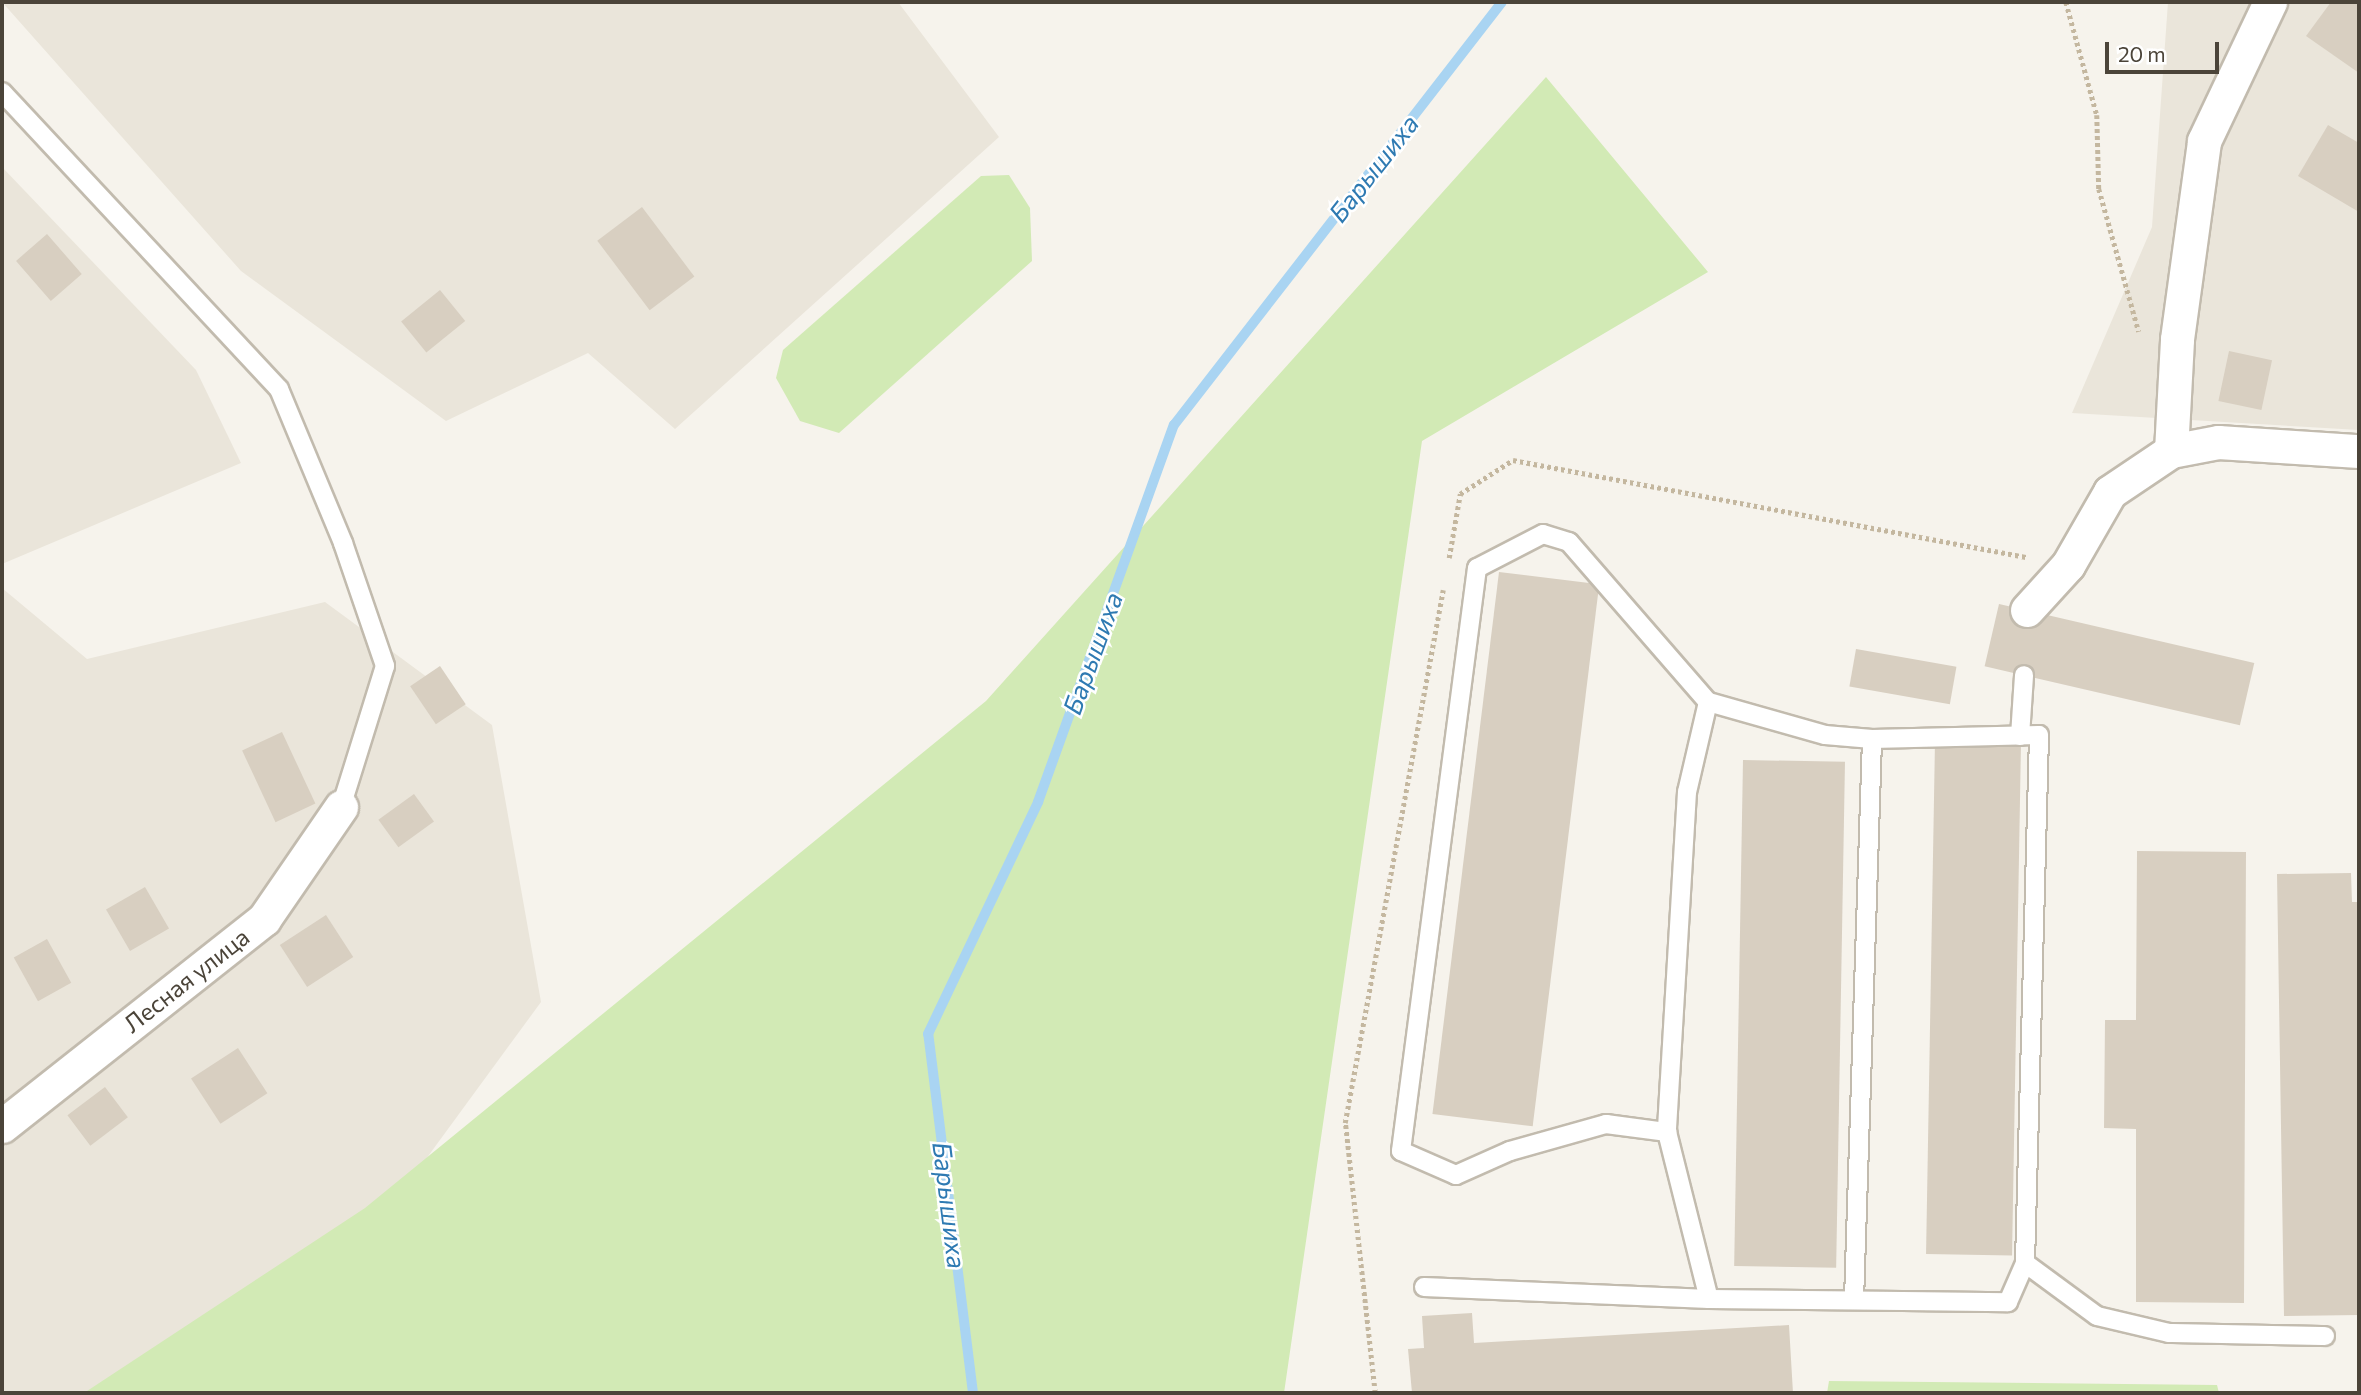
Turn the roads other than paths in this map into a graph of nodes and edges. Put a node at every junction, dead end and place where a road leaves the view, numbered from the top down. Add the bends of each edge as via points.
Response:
1 (2270, 2) edge
2 (2, 92) edge
3 (2171, 451) junction
4 (2359, 452) edge
5 (2027, 610) dead end
6 (2024, 675) dead end
7 (1708, 702) junction
8 (2020, 736) junction
9 (1872, 739) junction
10 (341, 807) joint
11 (2, 1126) edge
12 (1667, 1132) junction
13 (2025, 1263) junction
14 (1424, 1287) dead end
15 (1709, 1299) junction
16 (1854, 1300) junction
17 (2325, 1336) dead end

1 - 3 street via 2204,141 2177,340
2 - 10 lane via 279,389 344,543 385,666
3 - 4 street via 2218,442
3 - 5 street via 2110,492 2068,565
6 - 8 lane
7 - 9 lane via 1825,735
7 - 12 lane via 1687,792
7 - 12 lane via 1569,542 1543,534 1477,568 1401,1151 1456,1175 1510,1151 1606,1124
8 - 9 lane
8 - 13 lane via 2039,735
9 - 16 lane
10 - 11 street, Лесная улица via 264,919
12 - 15 lane
13 - 16 lane via 2008,1302
13 - 17 lane via 2097,1316 2169,1333
14 - 15 lane
15 - 16 lane

